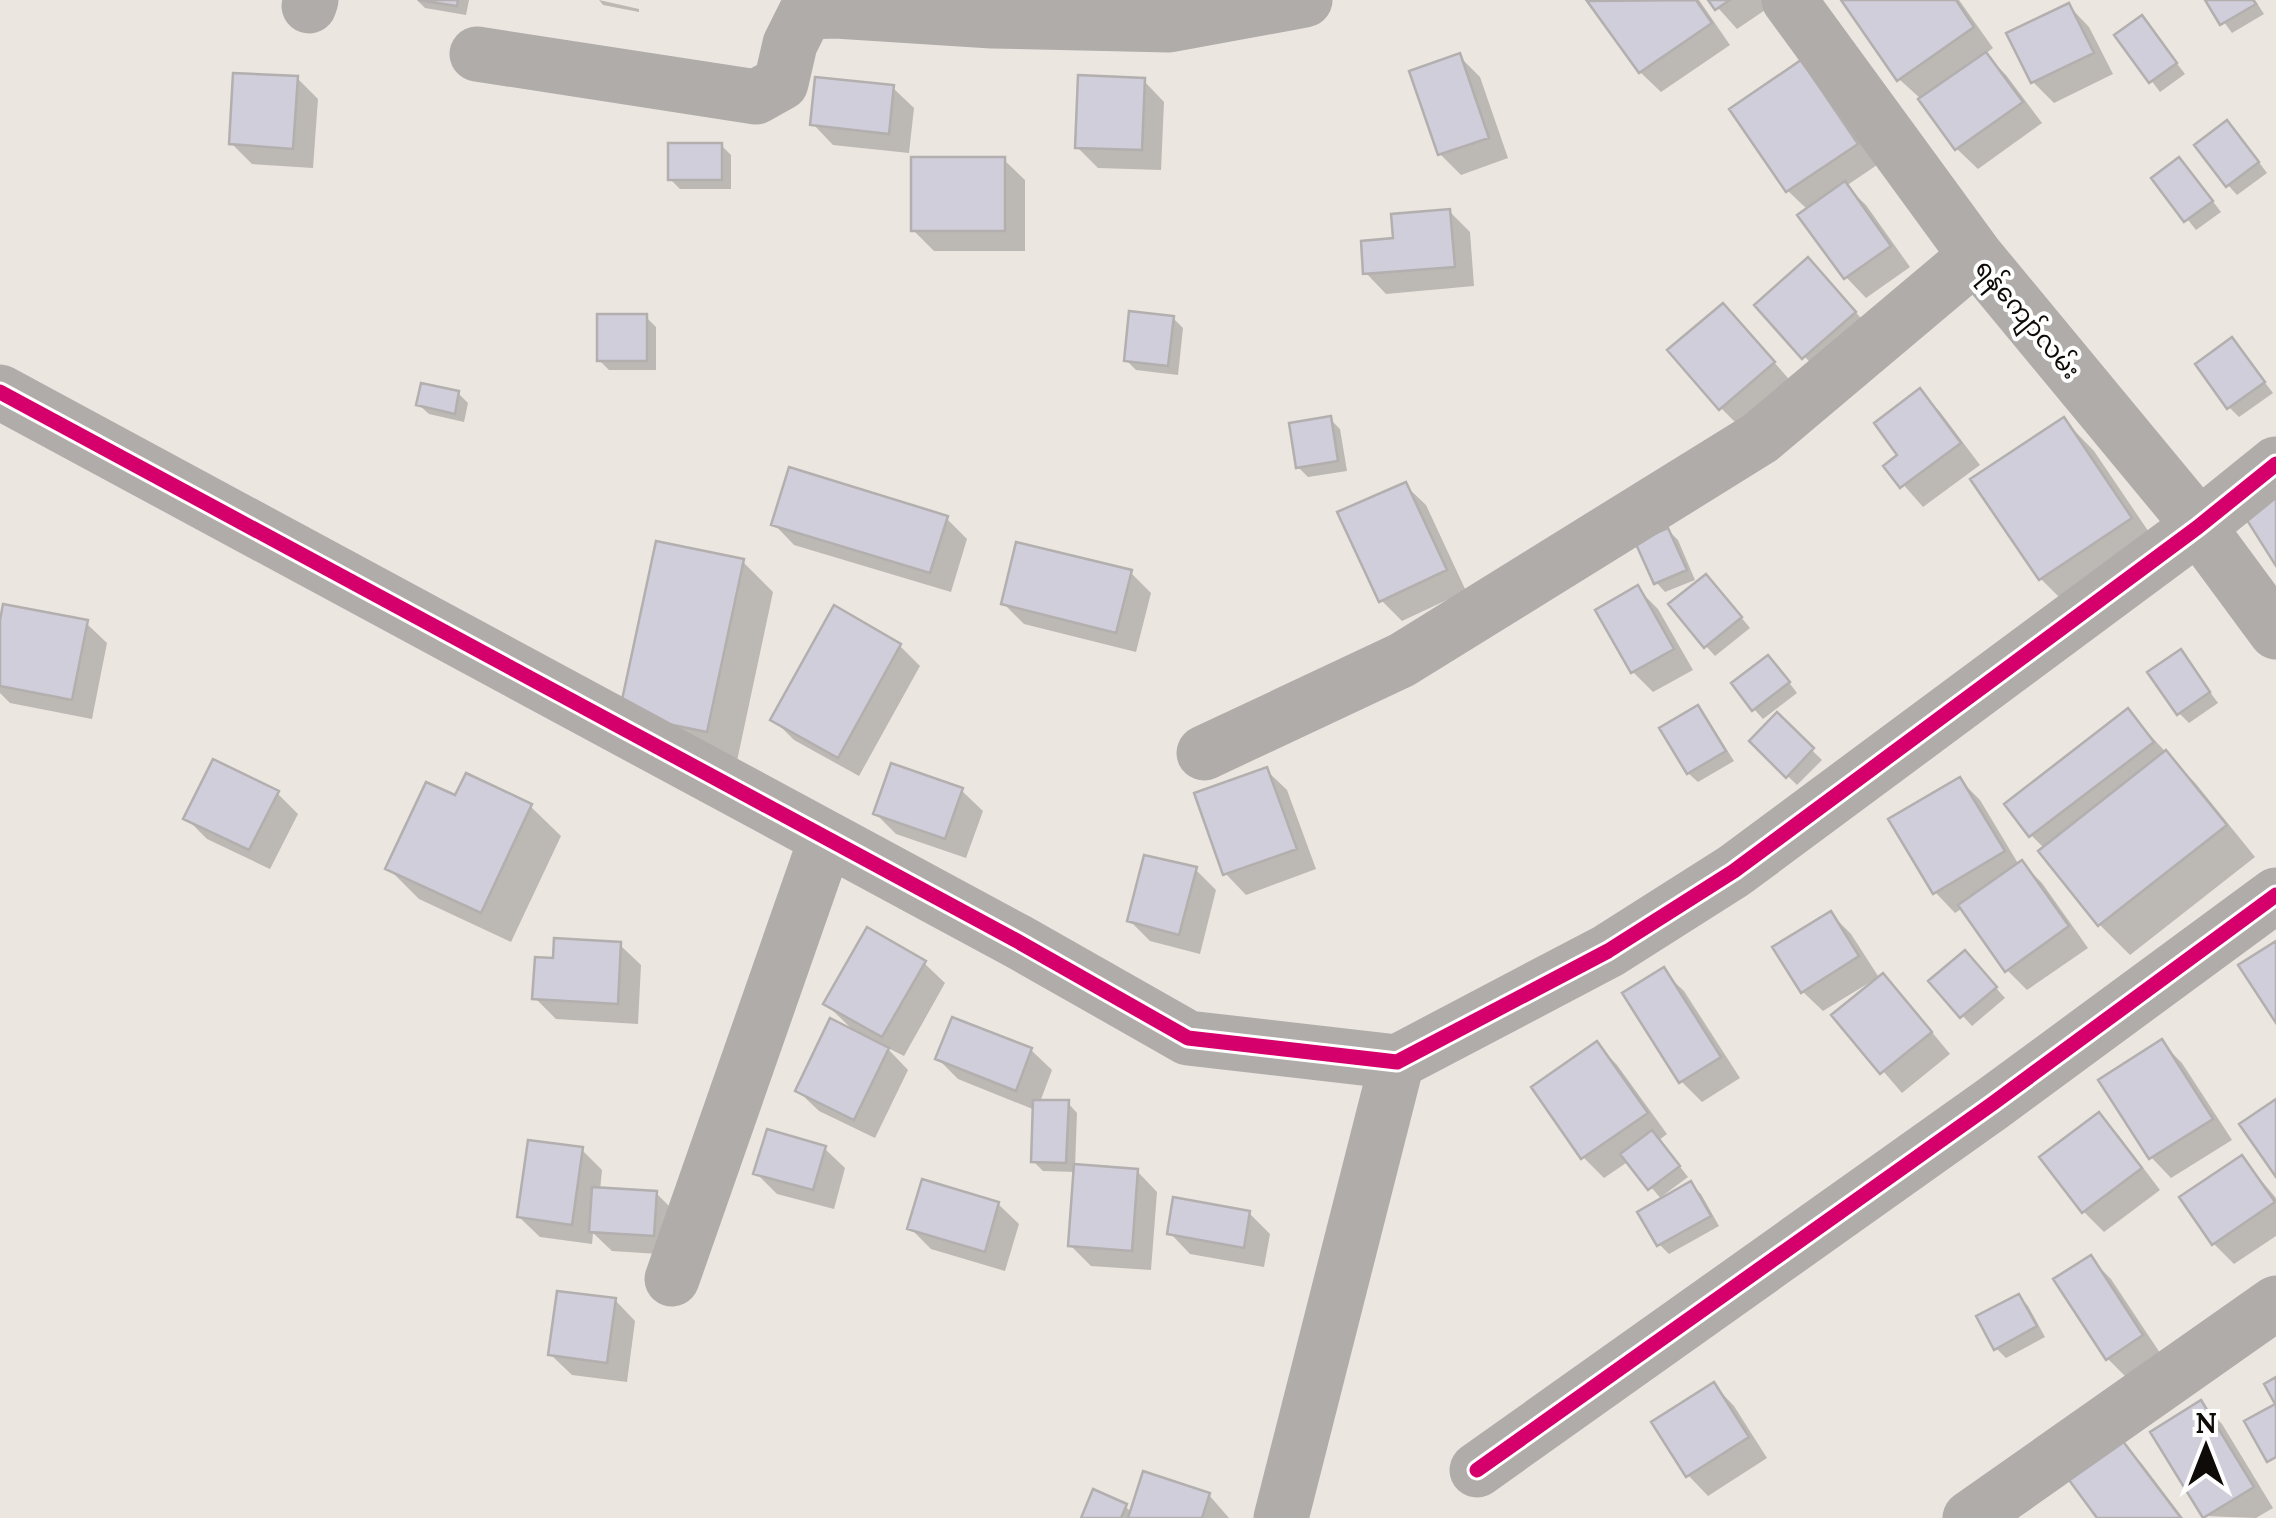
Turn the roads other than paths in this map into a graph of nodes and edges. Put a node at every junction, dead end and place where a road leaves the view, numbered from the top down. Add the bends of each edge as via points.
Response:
1 (1305, 0) edge
2 (1789, 0) edge
3 (478, 54) dead end
4 (1976, 256) junction
5 (0, 392) edge
6 (2276, 464) edge
7 (2198, 527) junction
8 (2276, 632) edge
9 (1204, 753) dead end
10 (826, 839) junction
11 (2276, 895) edge
12 (1397, 1062) junction
13 (672, 1278) dead end
14 (2276, 1303) edge
15 (1478, 1470) dead end
16 (1280, 1518) edge
17 (1970, 1518) edge

1 - 3 street via 1169,25 806,12 781,84 756,97
2 - 4 street, ရန်ကျော်လမ်း
4 - 7 street, ရန်ကျော်လမ်း
4 - 9 street via 1760,438 1402,660
5 - 10 street
6 - 7 street
7 - 8 street, ရန်ကျော်လမ်း
7 - 12 street via 1734,871 1608,951
10 - 12 street via 1188,1038
10 - 13 street
11 - 15 street
12 - 16 street
14 - 17 street

